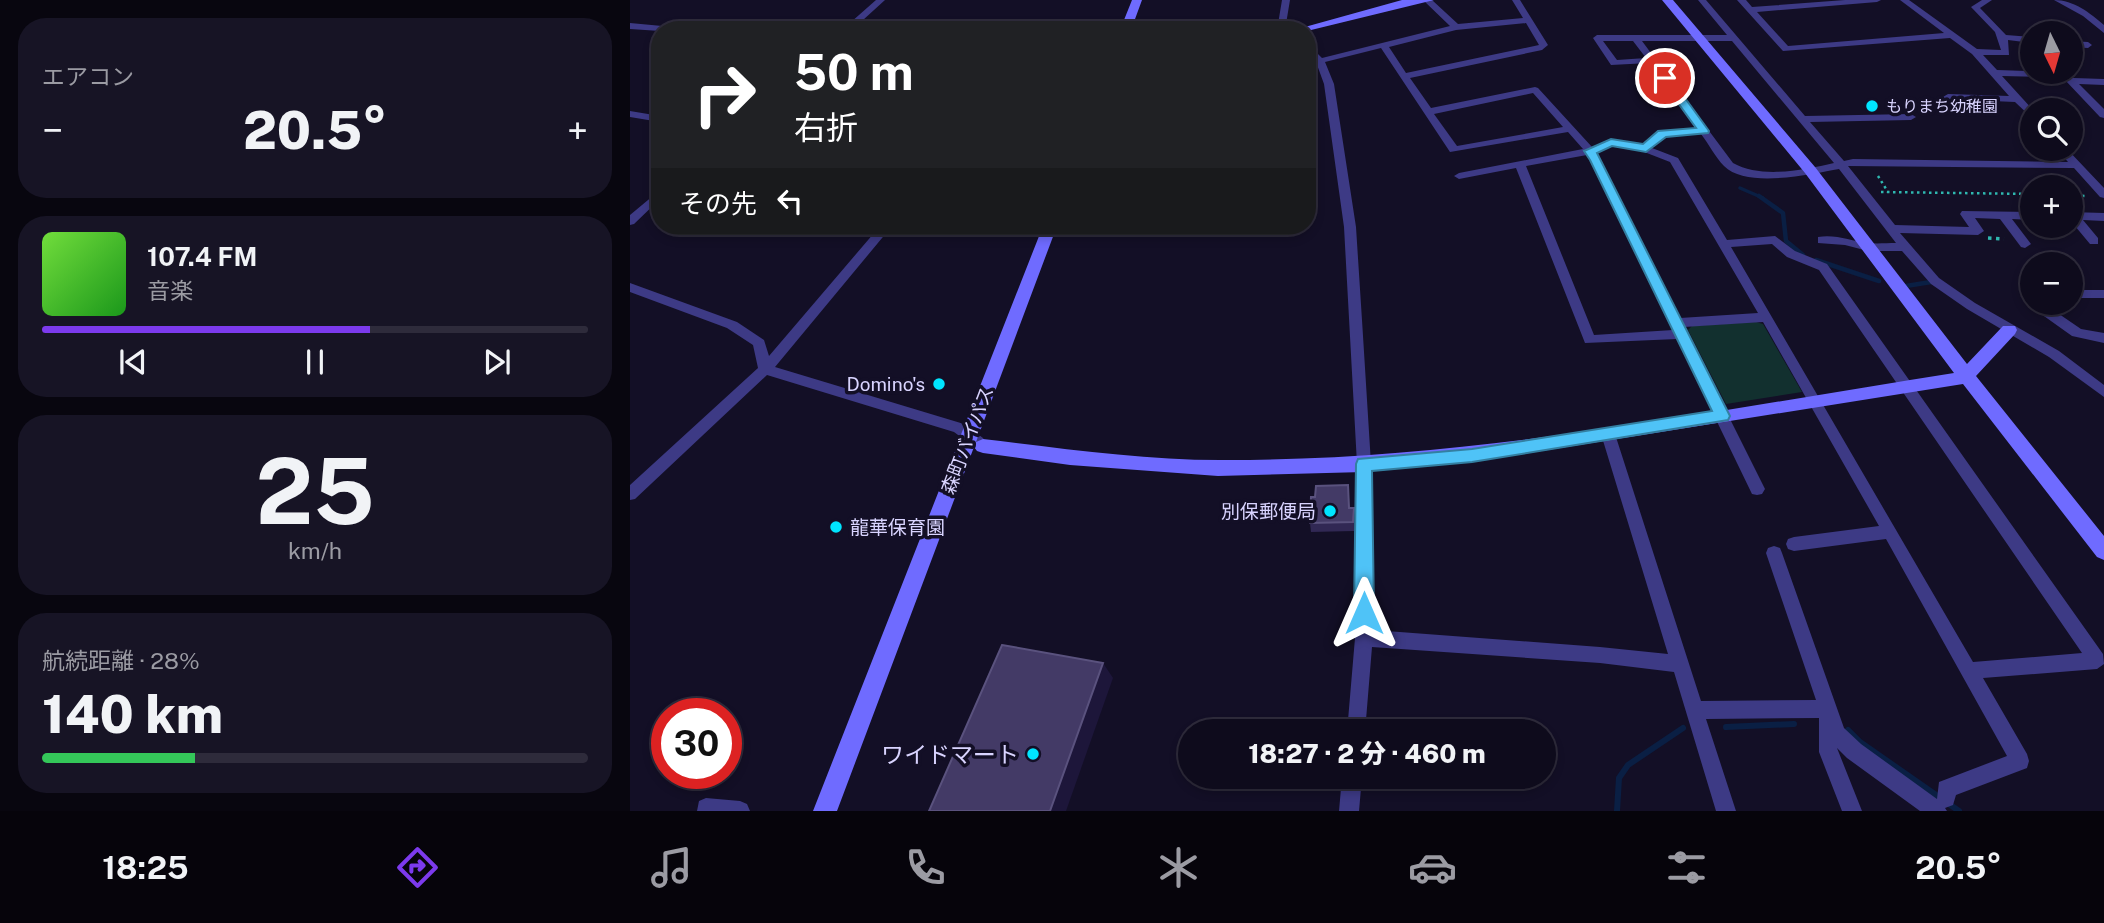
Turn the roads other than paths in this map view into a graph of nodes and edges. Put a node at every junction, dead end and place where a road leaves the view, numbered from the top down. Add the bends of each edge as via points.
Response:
1 (881, 0) edge
2 (1137, 0) edge
3 (1286, 0) edge
4 (1416, 0) edge
5 (1428, 0) edge
6 (1517, 0) edge
7 (1667, 0) edge
8 (1702, 0) edge
9 (1741, 0) edge
10 (1877, 0) edge
11 (1904, 0) edge
12 (1988, 0) edge
13 (2058, 0) edge
14 (1403, 3) junction
15 (1751, 10) junction
16 (1529, 20) junction
17 (856, 21) edge
18 (1129, 21) edge
19 (1282, 21) edge
20 (630, 26) edge
21 (1316, 26) edge
22 (1457, 27) junction
23 (651, 28) edge
24 (2104, 30) edge
25 (1952, 35) junction
26 (1635, 37) junction
27 (2004, 37) junction
28 (1734, 38) junction
29 (2020, 39) edge
30 (1702, 40) junction
31 (1384, 45) junction
32 (2083, 45) edge
33 (2088, 45) dead end
34 (1975, 52) junction
35 (1316, 56) edge
36 (1652, 60) junction
37 (1320, 61) junction
38 (1994, 73) junction
39 (2020, 73) edge
40 (1404, 76) junction
41 (2083, 81) edge
42 (2104, 82) edge
43 (2073, 84) edge
44 (1948, 97) dead end
45 (2017, 99) junction
46 (2020, 102) edge
47 (1428, 112) junction
48 (630, 114) edge
49 (2104, 115) edge
50 (1910, 117) dead end
51 (651, 118) edge
52 (1802, 119) junction
53 (1570, 129) junction
54 (1704, 131) junction
55 (1646, 148) junction
56 (1590, 151) junction
57 (2073, 161) edge
58 (1520, 164) junction
59 (1841, 165) junction
60 (2077, 165) junction
61 (1810, 170) junction
62 (1459, 176) dead end
63 (2098, 182) edge
64 (2100, 196) edge
65 (651, 200) edge
66 (2003, 215) junction
67 (2020, 216) edge
68 (2083, 216) edge
69 (2104, 217) edge
70 (630, 220) edge
71 (1892, 229) junction
72 (2083, 229) edge
73 (879, 235) edge
74 (1047, 235) edge
75 (1822, 240) dead end
76 (2094, 241) dead end
77 (2024, 242) road end
78 (1724, 244) junction
79 (1868, 247) junction
80 (1905, 247) junction
81 (630, 287) edge
82 (2083, 294) edge
83 (2104, 295) edge
84 (2051, 315) edge
85 (1767, 317) junction
86 (1679, 328) junction
87 (2009, 330) junction
88 (2104, 338) edge
89 (765, 369) junction
90 (1966, 376) junction
91 (1905, 387) junction
92 (2104, 392) edge
93 (1816, 401) junction
94 (1722, 416) junction
95 (1608, 434) junction
96 (976, 441) junction
97 (1364, 464) junction
98 (1757, 489) dead end
99 (630, 494) edge
100 (1890, 532) junction
101 (1794, 544) dead end
102 (2104, 551) edge
103 (1774, 553) dead end
104 (1364, 638) junction
105 (1680, 664) junction
106 (1969, 671) junction
107 (1828, 709) junction
108 (1696, 710) junction
109 (1357, 719) edge
110 (1351, 789) edge
111 (1941, 804) edge
112 (706, 808) dead end
113 (740, 811) edge
114 (825, 811) edge
115 (1349, 811) edge
116 (1726, 811) edge
117 (1852, 811) edge

1 - 17 street
2 - 18 street
3 - 19 street
4 - 14 street
5 - 14 street
5 - 22 street
6 - 16 street
7 - 30 street
8 - 28 street
9 - 15 street
10 - 15 street
11 - 25 street
12 - 27 street via 1975,7
13 - 24 street via 2086,14
14 - 21 street
15 - 25 street via 1786,49
16 - 22 street
16 - 40 street via 1542,47
20 - 23 street
22 - 31 street
25 - 34 street
26 - 30 street
26 - 36 street
26 - 36 street via 1597,38 1614,63
27 - 29 street
27 - 34 street via 2006,53
28 - 30 street
28 - 52 street
30 - 61 street
31 - 37 street
31 - 40 street
32 - 33 street
34 - 38 street
35 - 37 street
36 - 54 street
37 - 97 street via 1329,84 1350,227
38 - 39 street
38 - 45 street
40 - 47 street
41 - 42 street
43 - 49 street
44 - 45 street
45 - 46 street
47 - 53 street via 1535,90
47 - 53 street via 1454,150
48 - 51 street
50 - 52 street
52 - 59 street
53 - 56 street
54 - 55 street via 1662,134
54 - 61 street via 1729,165 1743,174
55 - 56 street via 1611,142
55 - 78 street via 1674,160
56 - 58 street
56 - 86 street
57 - 60 street
58 - 62 street
58 - 86 street via 1590,340
59 - 60 street
59 - 61 street
59 - 71 street
60 - 63 street
61 - 79 street
63 - 64 street
65 - 70 street
66 - 67 street
66 - 71 street via 1966,214 1978,231
66 - 77 street
68 - 69 street
71 - 80 street
72 - 76 street
73 - 89 street
74 - 96 street, 森町バイパス
75 - 79 street
78 - 85 street
78 - 91 street via 1775,240 1791,254 1823,267
79 - 80 street
79 - 90 street
80 - 87 street via 1936,281
81 - 89 street via 732,325 759,343
82 - 83 street
84 - 88 street via 2077,333
85 - 86 street
85 - 93 street
86 - 94 street
87 - 90 street
87 - 92 street via 2054,354
89 - 96 street via 959,428
89 - 99 street
90 - 91 street
90 - 102 street
91 - 93 street
91 - 106 street via 2097,660
93 - 94 street
93 - 100 street
94 - 95 street
94 - 98 street
95 - 97 street via 1472,455
95 - 105 street
96 - 97 street via 1070,457 1218,468
96 - 114 street, 森町バイパス
97 - 104 street
100 - 101 street
100 - 106 street
103 - 107 street
104 - 105 street
104 - 109 street
105 - 108 street
106 - 111 street via 2020,761 1945,789
107 - 108 street
107 - 111 street via 1846,744
107 - 117 street via 1828,751
108 - 116 street
110 - 115 street
112 - 113 street

